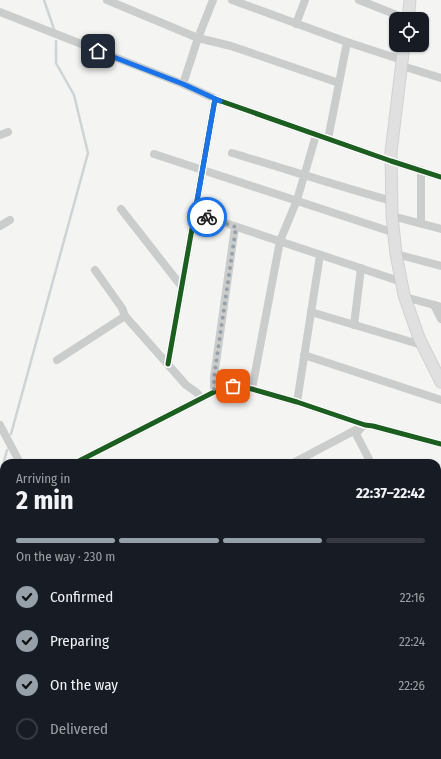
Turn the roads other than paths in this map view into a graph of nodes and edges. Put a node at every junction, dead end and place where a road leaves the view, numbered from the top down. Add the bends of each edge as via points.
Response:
1 (107, 0) edge
2 (213, 0) edge
3 (232, 0) edge
4 (305, 0) edge
5 (360, 0) edge
6 (410, 0) edge
7 (0, 12) edge
8 (390, 12) edge
9 (408, 12) edge
10 (296, 24) junction
11 (198, 38) junction
12 (348, 42) junction
13 (403, 52) edge
14 (402, 63) junction
15 (441, 78) edge
16 (339, 82) junction
17 (183, 84) junction
18 (220, 101) junction
19 (316, 134) junction
20 (328, 139) junction
21 (232, 153) dead end
22 (154, 154) dead end
23 (391, 161) junction
24 (203, 170) junction
25 (421, 170) junction
26 (304, 174) junction
27 (441, 177) edge
28 (297, 200) junction
29 (392, 201) junction
30 (121, 209) dead end
31 (195, 213) junction
32 (392, 216) junction
33 (10, 220) dead end
34 (421, 224) junction
35 (0, 226) edge
36 (236, 227) junction
37 (441, 229) edge
38 (395, 233) junction
39 (280, 242) junction
40 (396, 254) junction
41 (320, 255) junction
42 (441, 266) edge
43 (361, 268) junction
44 (95, 270) dead end
45 (402, 282) junction
46 (182, 287) junction
47 (405, 297) junction
48 (438, 306) edge
49 (311, 312) junction
50 (125, 316) junction
51 (441, 319) edge
52 (354, 325) junction
53 (422, 346) junction
54 (304, 355) junction
55 (57, 360) dead end
56 (168, 364) junction
57 (441, 382) edge
58 (252, 389) junction
59 (214, 392) junction
60 (202, 398) junction
61 (441, 400) edge
62 (297, 402) junction
63 (0, 425) edge
64 (365, 425) junction
65 (441, 444) edge
66 (18, 459) edge
67 (83, 459) edge
68 (301, 459) edge
69 (369, 459) edge

1 - 11 street
2 - 11 street
3 - 10 street
4 - 10 street
5 - 8 street
6 - 9 street
7 - 17 street
10 - 12 street
11 - 16 street via 231,46
11 - 17 street
12 - 14 street
12 - 16 street
13 - 14 street
14 - 15 street
14 - 23 street
16 - 20 street
17 - 18 street
18 - 19 street
18 - 24 street via 215,99
19 - 20 street
19 - 26 street
20 - 23 street
21 - 26 street
22 - 24 street
23 - 25 street
23 - 29 street
24 - 28 street
24 - 31 street
25 - 27 street
25 - 34 street
26 - 28 street
26 - 29 street
28 - 38 street
28 - 39 street
29 - 32 street
30 - 46 street
31 - 36 street
31 - 46 street
32 - 34 street
32 - 38 street
33 - 35 street
34 - 37 street
36 - 39 street
36 - 59 street
38 - 40 street
39 - 41 street
39 - 58 street
40 - 42 street
40 - 45 street
41 - 43 street
41 - 49 street
43 - 45 street
43 - 52 street
44 - 50 street
45 - 47 street
46 - 56 street
47 - 48 street
47 - 53 street
48 - 51 street
49 - 52 street
49 - 54 street
50 - 55 street
50 - 56 street
52 - 53 street
53 - 57 street
54 - 61 street
54 - 62 street
56 - 60 street via 186,386
58 - 59 street via 233,386
58 - 62 street
59 - 60 street
60 - 67 street
62 - 64 street
63 - 66 street
64 - 65 street
64 - 68 street
64 - 69 street via 356,434

